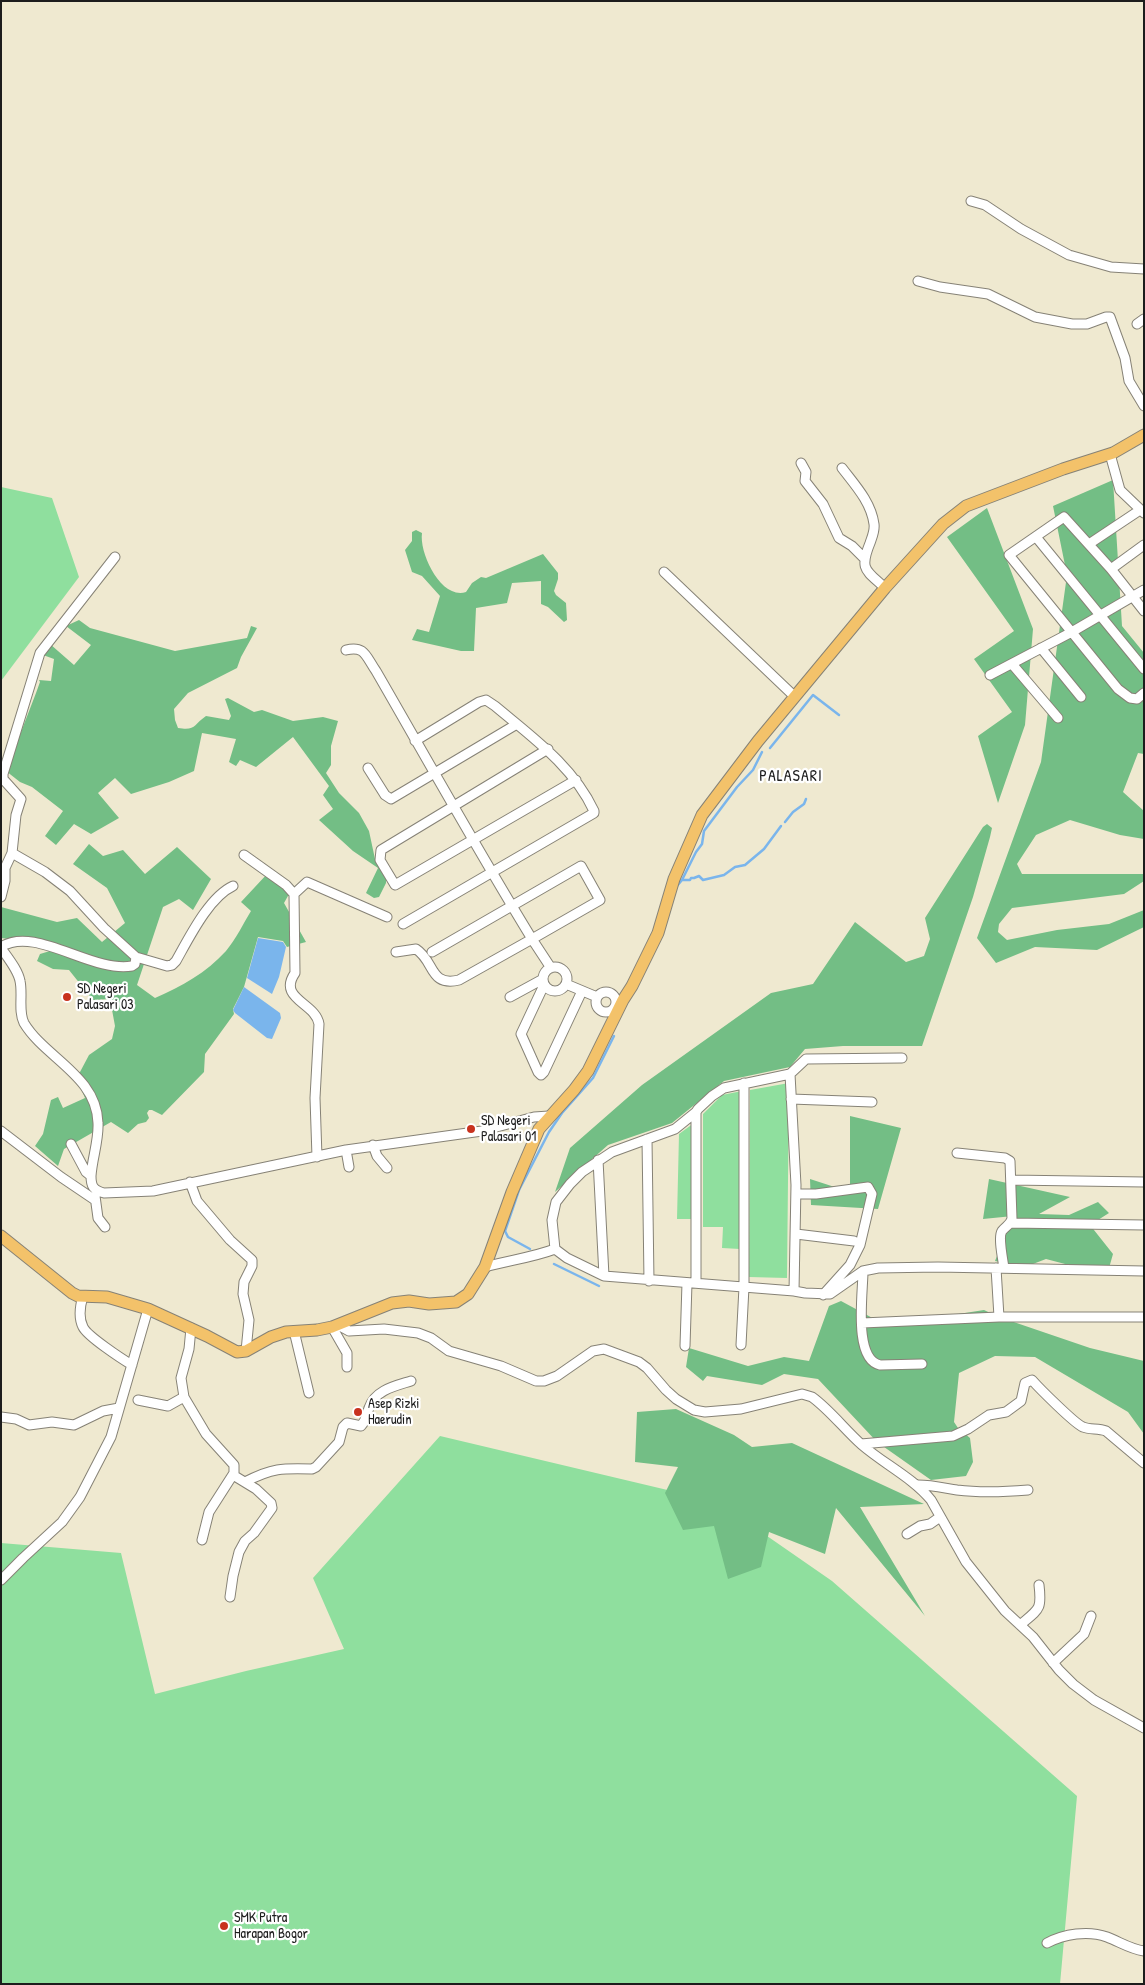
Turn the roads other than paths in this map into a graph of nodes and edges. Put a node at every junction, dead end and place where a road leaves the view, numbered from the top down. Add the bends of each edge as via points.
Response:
1 (971, 201) dead end
2 (1144, 269) edge
3 (918, 281) dead end
4 (1144, 406) edge
5 (1144, 435) edge
6 (1110, 454) junction
7 (801, 463) dead end
8 (842, 468) dead end
9 (1142, 512) edge
10 (1036, 536) junction
11 (1089, 544) junction
12 (1144, 545) edge
13 (115, 557) dead end
14 (864, 558) junction
15 (1110, 569) junction
16 (664, 572) dead end
17 (885, 588) junction
18 (1144, 590) edge
19 (1132, 598) junction
20 (1144, 612) edge
21 (1100, 616) junction
22 (1070, 633) junction
23 (1041, 648) junction
24 (346, 650) dead end
25 (1012, 664) junction
26 (1144, 669) edge
27 (990, 675) dead end
28 (1144, 693) edge
29 (794, 696) junction
30 (1081, 697) dead end
31 (1058, 718) dead end
32 (517, 724) junction
33 (415, 741) junction
34 (548, 749) junction
35 (368, 768) dead end
36 (434, 774) junction
37 (576, 780) junction
38 (454, 806) junction
39 (473, 839) junction
40 (12, 853) junction
41 (244, 855) dead end
42 (492, 874) junction
43 (233, 886) dead end
44 (294, 894) junction
45 (1, 897) edge
46 (513, 907) junction
47 (387, 917) dead end
48 (403, 924) dead end
49 (532, 939) junction
50 (1, 948) edge
51 (396, 952) dead end
52 (432, 952) dead end
53 (136, 957) junction
54 (550, 968) junction
55 (544, 982) junction
56 (566, 984) junction
57 (582, 991) junction
58 (510, 997) dead end
59 (597, 997) junction
60 (616, 1008) junction
61 (902, 1058) dead end
62 (790, 1074) junction
63 (744, 1083) junction
64 (791, 1099) junction
65 (872, 1102) dead end
66 (696, 1112) junction
67 (549, 1116) junction
68 (1, 1131) edge
69 (647, 1139) junction
70 (72, 1144) dead end
71 (373, 1145) junction
72 (346, 1150) junction
73 (957, 1153) dead end
74 (316, 1157) junction
75 (598, 1160) junction
76 (349, 1167) dead end
77 (387, 1168) dead end
78 (91, 1176) junction
79 (1011, 1180) junction
80 (190, 1182) junction
81 (1144, 1182) edge
82 (796, 1194) junction
83 (96, 1196) junction
84 (1010, 1223) junction
85 (1144, 1225) edge
86 (104, 1227) dead end
87 (796, 1234) junction
88 (1, 1236) edge
89 (854, 1241) dead end
90 (555, 1249) junction
91 (485, 1267) junction
92 (1000, 1268) junction
93 (863, 1271) junction
94 (1144, 1271) edge
95 (604, 1276) junction
96 (649, 1281) junction
97 (691, 1283) junction
98 (744, 1287) junction
99 (794, 1291) junction
100 (823, 1295) junction
101 (83, 1296) junction
102 (148, 1309) junction
103 (999, 1317) junction
104 (1144, 1317) edge
105 (862, 1323) junction
106 (335, 1326) junction
107 (192, 1328) junction
108 (294, 1331) junction
109 (741, 1345) dead end
110 (685, 1346) dead end
111 (246, 1352) junction
112 (922, 1364) dead end
113 (132, 1365) junction
114 (348, 1367) dead end
115 (411, 1381) dead end
116 (309, 1393) dead end
117 (184, 1397) junction
118 (138, 1400) dead end
119 (119, 1408) junction
120 (1, 1417) edge
121 (861, 1444) junction
122 (1144, 1463) edge
123 (233, 1475) junction
124 (245, 1482) junction
125 (918, 1486) junction
126 (1028, 1490) dead end
127 (940, 1517) junction
128 (907, 1534) dead end
129 (202, 1540) dead end
130 (1, 1580) edge
131 (1039, 1585) dead end
132 (230, 1597) dead end
133 (1091, 1616) dead end
134 (1020, 1625) junction
135 (1053, 1663) junction
136 (1144, 1728) edge
137 (1047, 1943) dead end
138 (1144, 1951) edge

1 - 2 street via 1069,255 1111,267
3 - 4 street via 988,294 1036,317 1072,324 1087,324 1110,317 1125,358 1129,381
5 - 6 main road
6 - 9 street via 1120,490
6 - 17 main road via 966,506 943,524
7 - 14 street via 806,472 805,481 822,504 835,533
8 - 14 street via 860,490 874,522
9 - 11 street
10 - 11 street via 1064,516
10 - 21 street
10 - 22 street via 1009,555
11 - 15 street
12 - 15 street
13 - 40 street via 40,653 3,774 5,782 21,799
14 - 17 street via 866,569
15 - 19 street
16 - 29 street
17 - 29 main road
18 - 19 street
19 - 20 street
19 - 21 street
21 - 22 street
21 - 26 street
22 - 23 street
22 - 28 street via 1122,694 1137,699
23 - 25 street
23 - 30 street
24 - 33 street via 356,647 361,650
25 - 27 street
25 - 31 street
29 - 60 main road via 702,814 674,879 658,933 632,986
32 - 33 street via 486,700
32 - 34 street
32 - 36 street
33 - 36 street
34 - 37 street
34 - 38 street
35 - 36 street via 391,799
36 - 38 street
37 - 39 street
37 - 42 street via 594,813
38 - 39 street
38 - 39 street via 381,850 380,860 395,884
39 - 42 street
40 - 45 street via 5,868
40 - 53 street via 76,896 90,914
41 - 44 street
42 - 46 street
42 - 48 street
43 - 53 street via 213,902 172,965
44 - 47 street via 307,882
44 - 74 street via 295,973 289,987 318,1017 319,1024
46 - 49 street
46 - 49 street via 581,866 600,900
46 - 52 street
49 - 51 street via 453,982 435,976 425,956 416,950
49 - 54 street
50 - 53 street via 22,941 42,943 98,964 126,967 135,964
50 - 78 street via 19,977 23,1021 37,1041 78,1077 91,1098 98,1123
54 - 55 street via 545,973
54 - 56 street via 558,967 564,972
55 - 56 street via 554,991
55 - 57 street via 520,1034 541,1074
55 - 58 street
56 - 57 street
57 - 59 street
59 - 60 street via 596,1004 600,1009
59 - 60 street via 602,992 611,993
60 - 67 main road via 588,1071
61 - 62 street via 806,1059
62 - 63 street
62 - 64 street
63 - 66 street via 724,1088
63 - 98 street
64 - 65 street
64 - 82 street
66 - 69 street via 675,1128
66 - 97 street
67 - 71 street via 482,1131
67 - 91 main road via 533,1141
68 - 83 street via 61,1177
69 - 75 street
69 - 96 street
70 - 78 street
71 - 72 street
71 - 77 street
72 - 74 street
72 - 76 street
73 - 79 street via 1007,1159
74 - 80 street
75 - 90 street via 570,1184 556,1202 552,1220
75 - 95 street
78 - 83 street
79 - 81 street
79 - 84 street
80 - 83 street via 153,1191
80 - 111 street via 197,1201 252,1260 243,1294 248,1320
82 - 87 street
82 - 100 street via 868,1187 872,1194 860,1245 850,1265
83 - 86 street via 98,1218
84 - 85 street
84 - 92 street via 1000,1236
87 - 89 street
87 - 99 street
88 - 101 main road via 72,1294
90 - 91 street via 531,1258 507,1260
90 - 95 street
91 - 106 main road via 468,1294 456,1302 392,1303
92 - 93 street via 878,1268
92 - 94 street
92 - 103 street
93 - 100 street via 834,1292
93 - 105 street
95 - 96 street
96 - 97 street
97 - 98 street
97 - 110 street
98 - 99 street
98 - 109 street
99 - 100 street
101 - 102 main road via 107,1297
101 - 113 street via 80,1313 83,1327
102 - 107 main road
102 - 113 street
103 - 104 street
103 - 105 street
105 - 112 street via 864,1348 874,1363
106 - 108 main road
106 - 114 street via 348,1352
106 - 121 street via 349,1331 384,1328 418,1333 449,1351 502,1366 536,1381 557,1376 594,1351 604,1349 639,1362 676,1399 694,1410 705,1412 741,1409 805,1394 820,1402
107 - 111 main road via 228,1348
107 - 117 street via 181,1378
108 - 111 main road via 271,1338
108 - 116 street
113 - 119 street
115 - 124 street via 386,1388 369,1405 367,1420 362,1426 346,1423 339,1442 316,1468 279,1468
117 - 118 street via 168,1406
117 - 123 street via 206,1434 234,1465
119 - 120 street via 103,1411 74,1425 52,1422 29,1425
119 - 130 street via 111,1436 74,1506 62,1522
121 - 122 street via 953,1436 990,1415 1006,1412 1021,1401 1025,1383 1030,1379 1076,1424 1086,1429 1106,1431
121 - 125 street
123 - 124 street
123 - 129 street via 209,1512
124 - 132 street via 271,1503 272,1508 239,1552
125 - 126 street via 999,1492
125 - 127 street
127 - 128 street
127 - 134 street via 966,1562
131 - 134 street via 1041,1604
133 - 135 street via 1084,1634
134 - 135 street
135 - 136 street via 1094,1700
137 - 138 street via 1066,1934 1106,1936 1132,1949

